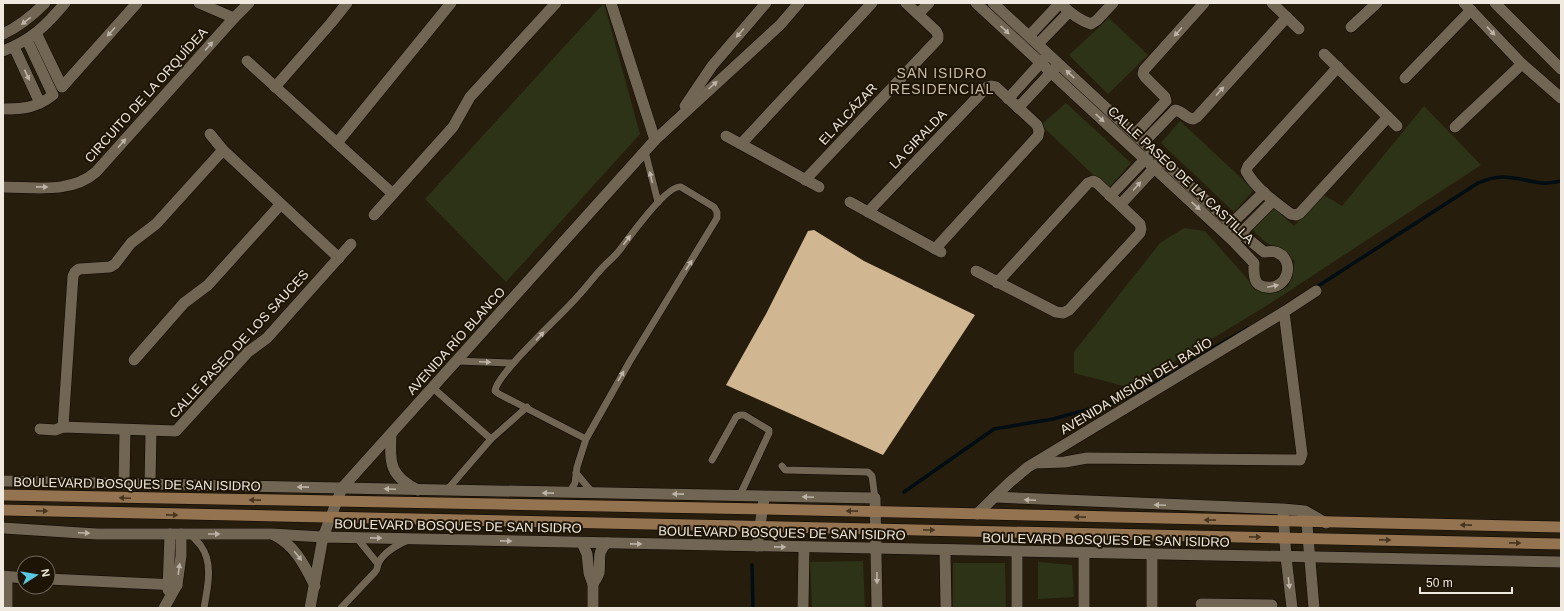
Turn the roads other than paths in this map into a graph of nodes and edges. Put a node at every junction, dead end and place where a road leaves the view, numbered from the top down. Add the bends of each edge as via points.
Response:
1 (45, 3) edge
2 (65, 3) edge
3 (138, 3) edge
4 (199, 3) edge
5 (249, 3) edge
6 (347, 3) edge
7 (451, 3) edge
8 (556, 3) edge
9 (611, 3) edge
10 (766, 3) edge
11 (799, 3) edge
12 (872, 3) edge
13 (907, 3) edge
14 (929, 3) edge
15 (976, 3) edge
16 (993, 3) edge
17 (1060, 3) edge
18 (1113, 3) edge
19 (1204, 3) edge
20 (1272, 3) edge
21 (1377, 3) edge
22 (1495, 3) edge
23 (1468, 7) edge
24 (1069, 12) junction
25 (918, 14) junction
26 (1287, 17) junction
27 (234, 18) junction
28 (1351, 27) dead end
29 (1298, 29) dead end
30 (3, 34) edge
31 (1030, 36) junction
32 (32, 37) junction
33 (1038, 44) junction
34 (14, 47) junction
35 (3, 51) edge
36 (1324, 54) dead end
37 (1050, 55) junction
38 (247, 62) dead end
39 (1041, 63) junction
40 (1522, 64) junction
41 (1055, 67) junction
42 (1338, 67) junction
43 (1561, 69) edge
44 (1405, 78) dead end
45 (276, 87) junction
46 (1561, 98) edge
47 (1008, 99) junction
48 (40, 103) junction
49 (1018, 108) junction
50 (3, 109) edge
51 (1388, 117) junction
52 (674, 121) junction
53 (1398, 126) dead end
54 (1455, 127) dead end
55 (210, 134) dead end
56 (1136, 134) junction
57 (726, 136) dead end
58 (655, 140) junction
59 (1144, 142) junction
60 (337, 143) junction
61 (741, 144) junction
62 (223, 150) junction
63 (645, 151) junction
64 (1153, 151) junction
65 (1145, 159) junction
66 (1162, 159) junction
67 (1154, 167) junction
68 (805, 180) junction
69 (3, 187) edge
70 (819, 187) dead end
71 (1264, 192) junction
72 (393, 194) junction
73 (1110, 196) junction
74 (1273, 201) junction
75 (658, 202) junction
76 (850, 202) dead end
77 (281, 204) junction
78 (1120, 205) junction
79 (868, 212) junction
80 (374, 215) dead end
81 (1233, 224) junction
82 (1223, 232) junction
83 (1241, 233) junction
84 (1233, 241) junction
85 (351, 244) dead end
86 (338, 258) junction
87 (976, 271) dead end
88 (997, 283) junction
89 (1316, 292) dead end
90 (1284, 312) junction
91 (134, 360) dead end
92 (457, 361) junction
93 (512, 363) junction
94 (433, 388) junction
95 (527, 407) junction
96 (62, 427) junction
97 (40, 429) dead end
98 (125, 430) junction
99 (151, 431) junction
100 (392, 434) junction
101 (491, 439) junction
102 (586, 439) junction
103 (712, 460) dead end
104 (1035, 464) junction
105 (782, 466) dead end
106 (576, 473) junction
107 (3, 481) edge
108 (124, 484) junction
109 (150, 485) junction
110 (342, 488) junction
111 (418, 490) junction
112 (447, 490) junction
113 (592, 492) junction
114 (569, 493) junction
115 (3, 495) edge
116 (740, 495) junction
117 (765, 495) junction
118 (994, 497) junction
119 (875, 498) junction
120 (336, 502) junction
121 (763, 509) junction
122 (1283, 509) junction
123 (3, 510) edge
124 (875, 512) junction
125 (977, 514) junction
126 (1306, 517) junction
127 (330, 518) junction
128 (1284, 522) junction
129 (760, 527) junction
130 (1561, 527) edge
131 (3, 528) edge
132 (876, 529) junction
133 (181, 534) junction
134 (272, 534) junction
135 (323, 537) junction
136 (357, 538) junction
137 (1285, 538) junction
138 (1308, 538) junction
139 (410, 539) junction
140 (582, 543) junction
141 (607, 543) junction
142 (1561, 544) edge
143 (757, 546) junction
144 (804, 547) junction
145 (877, 549) junction
146 (945, 550) junction
147 (1017, 552) junction
148 (1084, 553) junction
149 (1152, 554) junction
150 (1286, 557) junction
151 (1309, 558) junction
152 (1561, 562) edge
153 (378, 564) junction
154 (5, 577) edge
155 (16, 578) edge
156 (56, 579) edge
157 (173, 584) junction
158 (593, 584) junction
159 (315, 586) junction
160 (166, 604) edge
161 (1201, 604) dead end
162 (1272, 605) dead end
163 (1222, 606) edge
164 (7, 608) edge
165 (204, 608) edge
166 (310, 608) edge
167 (341, 608) edge
168 (593, 608) edge
169 (803, 608) edge
170 (877, 608) edge
171 (946, 608) edge
172 (1017, 608) edge
173 (1084, 608) edge
174 (1152, 608) edge
175 (1292, 608) edge
176 (1314, 608) edge

1 -> 30 street via 28,20
2 - 32 street
3 -> 32 street via 62,87
4 - 27 street, CIRCUITO DE LA ORQUÍDEA
5 - 27 street, CIRCUITO DE LA ORQUÍDEA
6 - 45 street
7 - 60 street
8 - 72 street via 470,97 453,128
9 - 58 street
10 -> 52 street, AVENIDA RÍO BLANCO via 712,66
52 -> 11 street, AVENIDA RÍO BLANCO via 780,25
12 - 61 street
13 - 25 street, EL ALCÁZAR
14 - 25 street
15 -> 39 street, CALLE PASEO DE LA CASTILLA
16 - 31 street, CALLE PASEO DE LA CASTILLA
17 - 24 street
17 - 31 street
18 - 24 street via 1091,24
19 -> 56 street via 1144,70 1145,77 1166,101
20 - 26 street
21 - 28 street
22 - 43 street
23 -> 40 street
23 - 44 street
24 - 33 street
25 - 68 street, EL ALCÁZAR via 936,31 938,39
26 - 29 street
59 -> 26 street via 1175,110 1179,110 1189,119 1197,117
69 -> 27 street, CIRCUITO DE LA ORQUÍDEA via 57,188 71,186 89,178
31 - 33 street, CALLE PASEO DE LA CASTILLA
32 - 34 street
32 - 48 street via 53,95
33 - 37 street, CALLE PASEO DE LA CASTILLA
34 - 35 street
34 -> 48 street
36 - 42 street
37 - 39 street
37 - 41 street, CALLE PASEO DE LA CASTILLA
38 - 45 street
39 - 41 street, CALLE PASEO DE LA CASTILLA
39 - 47 street
40 - 46 street
40 - 54 street
41 - 49 street
56 -> 41 street, CALLE PASEO DE LA CASTILLA
41 -> 65 street, CALLE PASEO DE LA CASTILLA
42 - 51 street
42 - 71 street via 1248,166 1246,171
45 - 60 street
47 - 49 street, LA GIRALDA
47 - 79 street, LA GIRALDA via 996,87 986,87
48 - 50 street via 21,109
49 - 79 street, LA GIRALDA via 1037,125 1038,136 938,251
51 - 53 street
51 - 74 street via 1300,213 1291,214
52 - 58 street, AVENIDA RÍO BLANCO
55 - 62 street
56 - 59 street, CALLE PASEO DE LA CASTILLA
57 - 61 street
58 - 63 street, AVENIDA RÍO BLANCO
59 - 64 street, CALLE PASEO DE LA CASTILLA
60 - 72 street
61 - 68 street
62 - 77 street
62 - 96 street via 156,224 131,244 115,264 110,267 79,269 75,272
75 -> 63 lane
63 - 92 street, AVENIDA RÍO BLANCO
64 - 65 street
64 - 66 street, CALLE PASEO DE LA CASTILLA
65 - 67 street, CALLE PASEO DE LA CASTILLA
65 - 73 street
66 - 67 street
66 - 81 street, CALLE PASEO DE LA CASTILLA
78 -> 67 street
67 -> 82 street, CALLE PASEO DE LA CASTILLA
68 - 70 street
71 - 74 street
71 - 81 street
72 - 80 street
73 - 78 street
73 - 88 street via 1097,183 1088,183
74 - 83 street
93 -> 75 lane via 618,253
102 -> 75 lane via 717,218 714,207 681,187 673,188
76 - 79 street, LA GIRALDA
77 - 86 street
77 - 91 street via 208,285 184,303
78 - 88 street via 1140,224 1140,233 1069,310 1063,313 1056,312
81 - 82 street
81 - 83 street, CALLE PASEO DE LA CASTILLA
82 - 84 street, CALLE PASEO DE LA CASTILLA
83 - 84 street
84 -> 83 street, CALLE PASEO DE LA CASTILLA via 1254,263 1256,282 1267,288 1282,284 1287,276 1288,266 1283,257 1275,252 1264,252
85 - 86 street, CALLE PASEO DE LOS SAUCES
86 - 99 street, CALLE PASEO DE LOS SAUCES via 267,338 248,352 176,431
87 - 88 street
89 - 90 street, AVENIDA MISIÓN DEL BAJÍO
90 - 104 street, AVENIDA MISIÓN DEL BAJÍO
90 - 104 street via 1302,454 1300,460 1087,458
92 -> 93 lane
92 - 94 street, AVENIDA RÍO BLANCO
93 - 95 lane via 495,386 495,391
94 - 100 street, AVENIDA RÍO BLANCO
94 - 101 lane
95 - 101 lane
95 - 102 lane
96 - 97 street, CALLE PASEO DE LOS SAUCES via 55,430
96 - 98 street, CALLE PASEO DE LOS SAUCES
98 - 99 street, CALLE PASEO DE LOS SAUCES
98 - 108 street
99 - 109 street
100 - 110 street, AVENIDA RÍO BLANCO
100 - 111 street via 391,455 396,473 407,485
101 - 112 lane
102 - 106 lane
103 - 116 lane via 736,417 744,415 769,430
104 - 118 street, AVENIDA MISIÓN DEL BAJÍO
105 - 119 lane via 786,470 868,472 872,476
106 - 113 lane
106 - 114 lane via 575,483
107 - 108 street, BOULEVARD BOSQUES DE SAN ISIDRO
108 - 109 street, BOULEVARD BOSQUES DE SAN ISIDRO
110 -> 109 street, BOULEVARD BOSQUES DE SAN ISIDRO
111 -> 110 street, BOULEVARD BOSQUES DE SAN ISIDRO
110 - 120 street, AVENIDA RÍO BLANCO
111 - 112 street, BOULEVARD BOSQUES DE SAN ISIDRO
114 -> 112 street, BOULEVARD BOSQUES DE SAN ISIDRO
113 - 114 street, BOULEVARD BOSQUES DE SAN ISIDRO
116 -> 113 street, BOULEVARD BOSQUES DE SAN ISIDRO
120 -> 115 main road, BOULEVARD BOSQUES DE SAN ISIDRO
116 - 117 street, BOULEVARD BOSQUES DE SAN ISIDRO
119 -> 117 street, BOULEVARD BOSQUES DE SAN ISIDRO
117 - 121 street
122 -> 118 street, BOULEVARD BOSQUES DE SAN ISIDRO
118 - 125 street, AVENIDA MISIÓN DEL BAJÍO
119 - 124 street
120 - 121 main road, BOULEVARD BOSQUES DE SAN ISIDRO
120 - 127 street, AVENIDA RÍO BLANCO
124 -> 121 main road, BOULEVARD BOSQUES DE SAN ISIDRO
121 - 129 street
122 - 126 street, BOULEVARD BOSQUES DE SAN ISIDRO
122 - 128 street
123 -> 127 main road, BOULEVARD BOSQUES DE SAN ISIDRO
124 - 125 main road, BOULEVARD BOSQUES DE SAN ISIDRO
124 - 132 street
128 -> 125 main road, BOULEVARD BOSQUES DE SAN ISIDRO
126 - 128 main road, BOULEVARD BOSQUES DE SAN ISIDRO
130 -> 126 main road, BOULEVARD BOSQUES DE SAN ISIDRO via 1326,522
126 - 138 street
127 - 129 main road, BOULEVARD BOSQUES DE SAN ISIDRO
127 - 135 street, AVENIDA RÍO BLANCO
128 - 137 street
129 - 132 main road, BOULEVARD BOSQUES DE SAN ISIDRO
129 - 143 street
131 -> 133 street, BOULEVARD BOSQUES DE SAN ISIDRO via 98,534
132 -> 137 main road, BOULEVARD BOSQUES DE SAN ISIDRO
132 - 145 street
133 -> 134 street, BOULEVARD BOSQUES DE SAN ISIDRO
133 - 157 street
133 - 165 lane via 202,547 207,560 209,572
134 - 135 street, BOULEVARD BOSQUES DE SAN ISIDRO
134 -> 159 street via 297,554
135 - 136 street, BOULEVARD BOSQUES DE SAN ISIDRO
135 - 159 street, AVENIDA RÍO BLANCO
136 -> 139 street, BOULEVARD BOSQUES DE SAN ISIDRO
136 - 153 lane
137 - 138 main road, BOULEVARD BOSQUES DE SAN ISIDRO
137 - 150 street
138 -> 142 main road, BOULEVARD BOSQUES DE SAN ISIDRO
138 - 151 street
139 -> 140 street, BOULEVARD BOSQUES DE SAN ISIDRO
139 - 153 lane via 389,551
140 - 141 street, BOULEVARD BOSQUES DE SAN ISIDRO
140 - 158 street
141 -> 143 street, BOULEVARD BOSQUES DE SAN ISIDRO
141 - 158 street via 599,553 599,573
143 -> 144 street, BOULEVARD BOSQUES DE SAN ISIDRO
144 - 145 street, BOULEVARD BOSQUES DE SAN ISIDRO
144 - 169 street
145 - 146 street, BOULEVARD BOSQUES DE SAN ISIDRO
145 -> 170 street
146 - 147 street, BOULEVARD BOSQUES DE SAN ISIDRO
146 - 171 street
147 - 148 street, BOULEVARD BOSQUES DE SAN ISIDRO
147 - 172 street
148 - 149 street, BOULEVARD BOSQUES DE SAN ISIDRO
148 - 173 street
149 - 150 street, BOULEVARD BOSQUES DE SAN ISIDRO
149 - 174 street
150 - 151 street, BOULEVARD BOSQUES DE SAN ISIDRO
150 -> 175 street
151 - 152 street, BOULEVARD BOSQUES DE SAN ISIDRO
151 - 176 street
153 - 167 lane via 375,572
154 - 155 street
154 - 164 street
156 - 157 street
157 - 160 street
158 - 168 street
159 - 166 street, AVENIDA RÍO BLANCO
161 - 163 street
162 - 163 street

